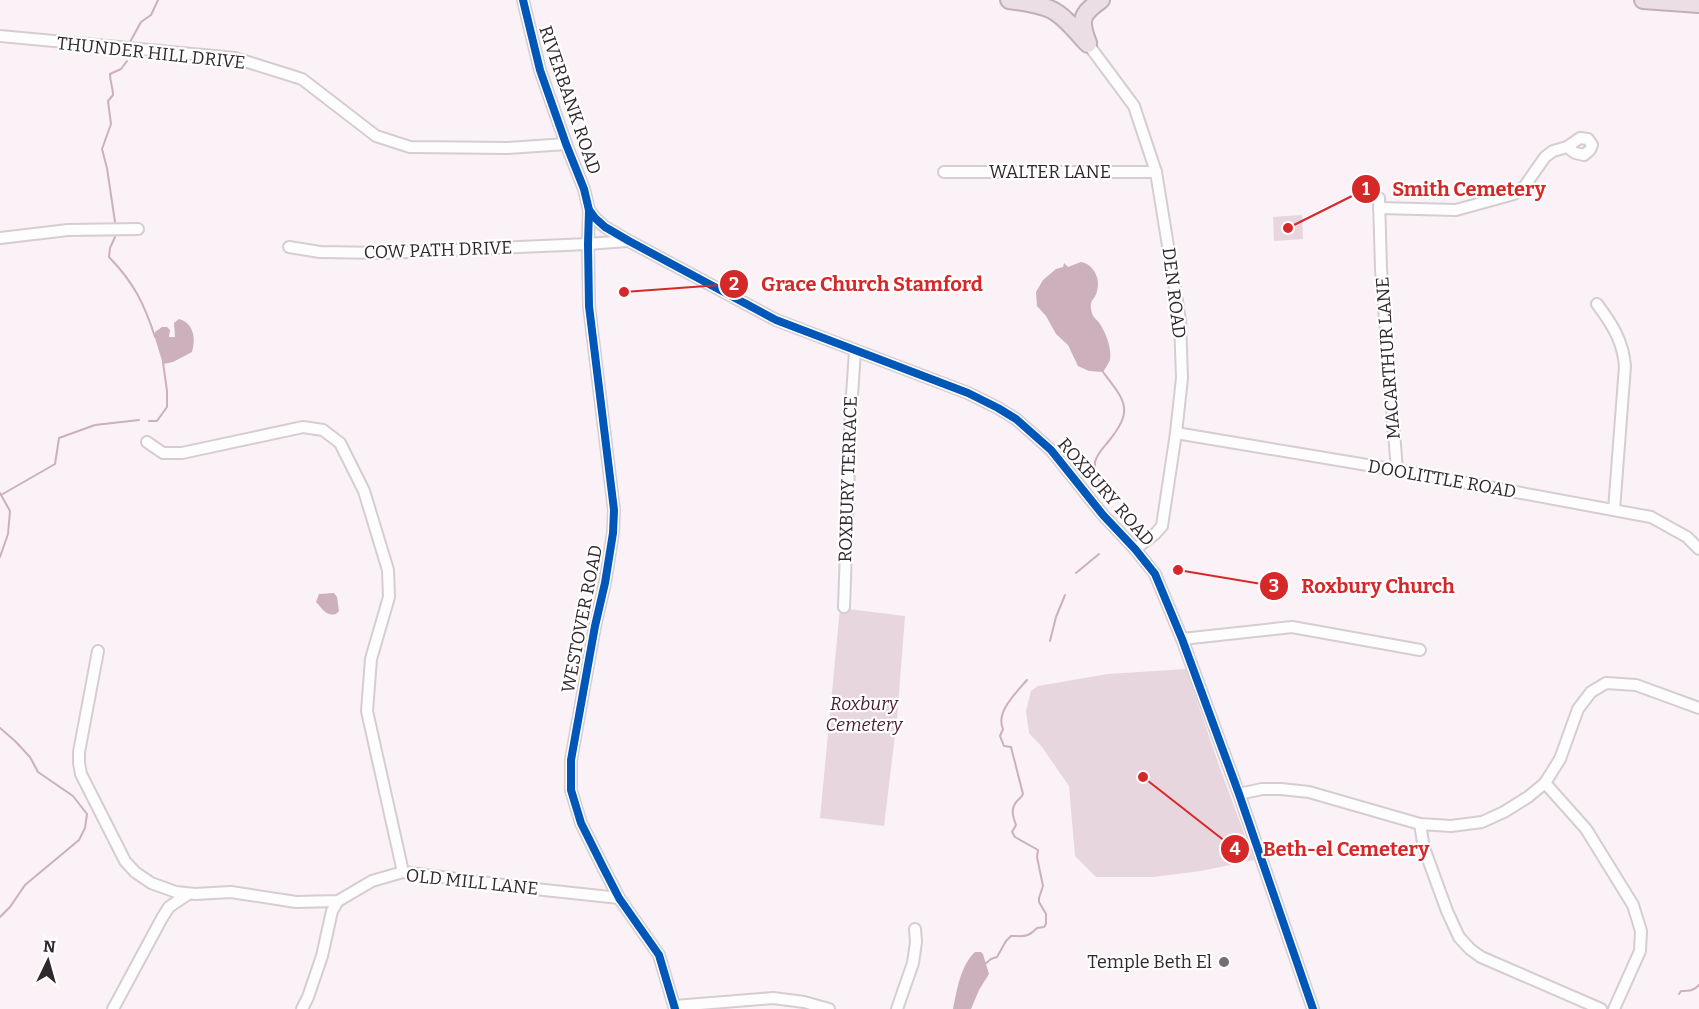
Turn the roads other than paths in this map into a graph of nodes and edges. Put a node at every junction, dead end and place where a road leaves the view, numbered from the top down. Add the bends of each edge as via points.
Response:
1 (1009, 0) edge
2 (1101, 0) edge
3 (1643, 0) edge
4 (523, 1) edge
5 (1699, 4) edge
6 (0, 36) edge
7 (1088, 44) junction
8 (566, 144) junction
9 (1567, 147) dead end
10 (944, 172) dead end
11 (1156, 172) junction
12 (589, 210) junction
13 (138, 229) dead end
14 (0, 238) edge
15 (629, 241) junction
16 (588, 244) junction
17 (289, 247) dead end
18 (1597, 304) dead end
19 (855, 351) junction
20 (1176, 433) junction
21 (147, 442) dead end
22 (1397, 470) junction
23 (1614, 510) junction
24 (1135, 549) junction
25 (1699, 549) edge
26 (844, 607) dead end
27 (1182, 639) junction
28 (1420, 650) dead end
29 (98, 651) dead end
30 (1699, 708) edge
31 (1545, 783) junction
32 (1239, 794) junction
33 (1420, 824) junction
34 (403, 872) junction
35 (160, 887) junction
36 (188, 894) junction
37 (619, 898) junction
38 (338, 901) junction
39 (168, 909) junction
40 (915, 929) dead end
41 (675, 1007) edge
42 (113, 1009) edge
43 (302, 1009) edge
44 (829, 1009) edge
45 (897, 1009) edge
46 (1313, 1009) edge
47 (1601, 1009) edge
48 (1614, 1009) edge

1 - 7 highway via 1054,11
2 - 7 highway via 1090,7 1083,20
3 - 5 highway
4 - 8 street, RIVERBANK ROAD via 540,69
6 - 8 street, THUNDER HILL DRIVE via 235,58 302,78 376,136 410,147
7 - 11 street, DEN ROAD via 1134,106
8 - 12 street, RIVERBANK ROAD
9 - 22 street, MACARTHUR LANE via 1545,157 1524,187 1514,194 1456,210 1379,203
10 - 11 street, WALTER LANE
11 - 20 street, DEN ROAD via 1180,320 1182,378
12 - 15 street, ROXBURY ROAD via 605,227
12 - 16 street, WESTOVER ROAD
13 - 14 street via 68,230
15 - 16 street
15 - 19 street, ROXBURY ROAD via 776,320
16 - 17 street, COW PATH DRIVE via 384,253 320,252
16 - 37 street, WESTOVER ROAD via 590,306 614,510 605,583 571,760 571,790 581,823
18 - 23 street via 1612,324 1624,351
19 - 24 street, ROXBURY ROAD via 968,393 1016,419 1051,450
19 - 26 street, ROXBURY TERRACE
20 - 22 street, DOOLITTLE ROAD
20 - 24 street, DEN ROAD via 1162,526
21 - 34 street via 163,453 182,453 303,426 323,430 340,443 364,491 388,570 389,597 371,659 367,711
22 - 23 street, DOOLITTLE ROAD
23 - 25 street, DOOLITTLE ROAD via 1651,516 1687,537
24 - 27 street, ROXBURY ROAD via 1155,574
27 - 28 street via 1292,627
27 - 32 street, ROXBURY ROAD
29 - 35 street, OLD MILL LANE via 79,752 81,774 124,861
30 - 31 street via 1636,685 1606,683 1591,692 1578,709 1560,759
31 - 33 street via 1504,812 1482,822
31 - 48 street via 1586,829 1633,905 1641,931 1640,951
32 - 33 street via 1262,789 1309,792
32 - 46 street, ROXBURY ROAD
33 - 47 street via 1424,848 1447,911 1459,937 1470,949 1480,957
34 - 37 street, OLD MILL LANE
34 - 38 street, OLD MILL LANE via 372,881
35 - 36 street, OLD MILL LANE
35 - 39 street
36 - 38 street, OLD MILL LANE via 231,892 296,902
36 - 39 street
37 - 41 street, WESTOVER ROAD via 659,955
38 - 43 street
39 - 42 street
40 - 45 street via 913,963
41 - 44 street via 773,998

